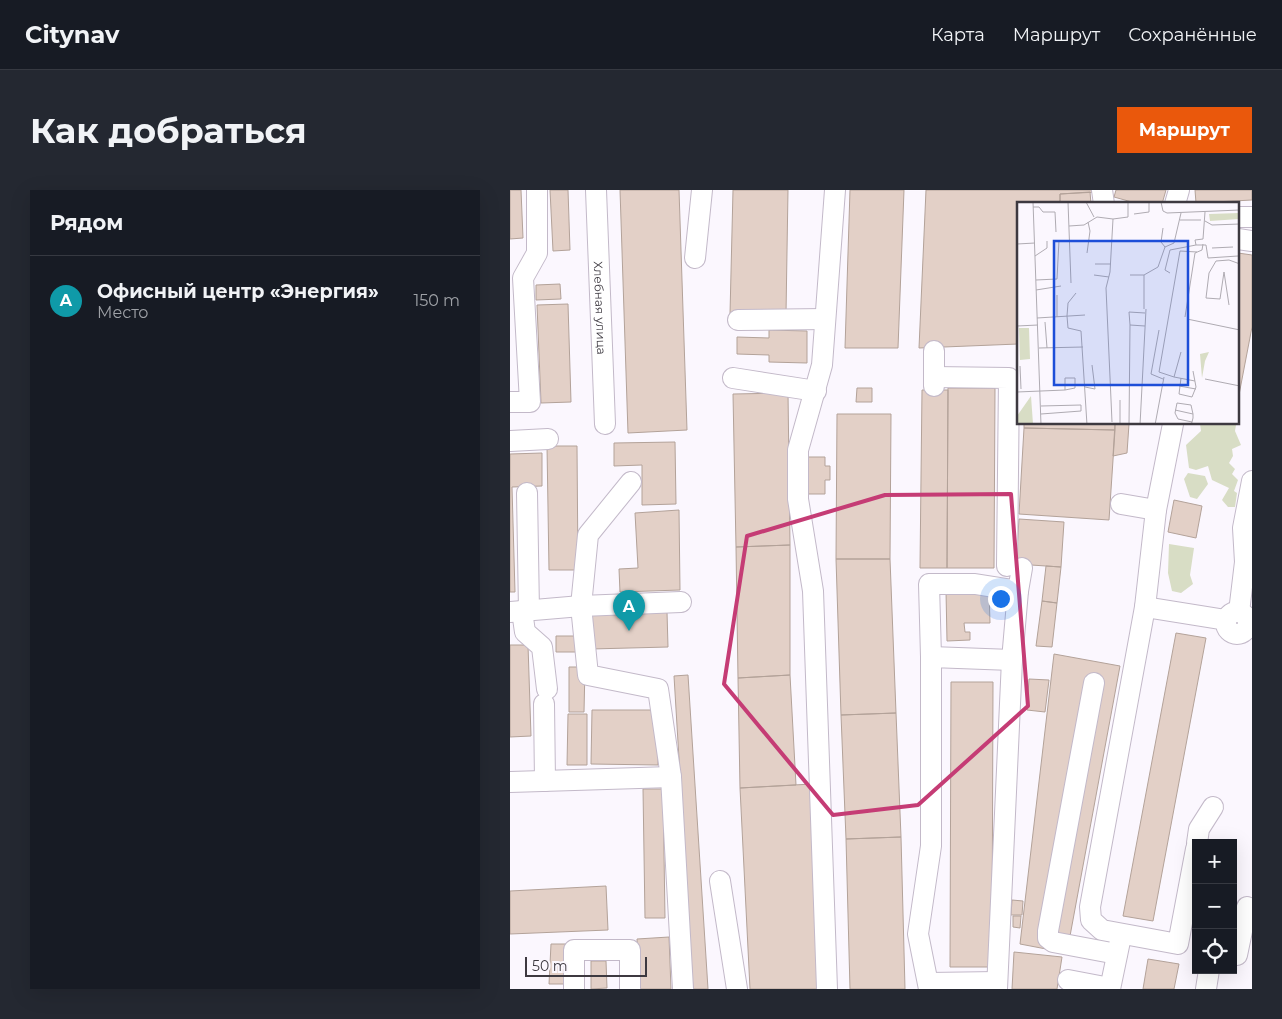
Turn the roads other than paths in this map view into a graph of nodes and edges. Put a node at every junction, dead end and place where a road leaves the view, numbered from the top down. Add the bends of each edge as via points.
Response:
1 (536, 190) edge
2 (596, 190) edge
3 (702, 190) edge
4 (835, 190) edge
5 (1239, 217) edge
6 (1252, 217) edge
7 (1239, 239) edge
8 (1252, 241) edge
9 (695, 258) dead end
10 (825, 319) junction
11 (738, 320) dead end
12 (934, 351) dead end
13 (1014, 375) edge
14 (733, 378) dead end
15 (816, 391) junction
16 (510, 402) edge
17 (605, 424) dead end
18 (1173, 425) edge
19 (548, 439) dead end
20 (510, 441) edge
21 (1252, 481) edge
22 (631, 482) dead end
23 (527, 493) dead end
24 (1121, 504) dead end
25 (1156, 510) junction
26 (1018, 591) junction
27 (681, 602) dead end
28 (581, 606) junction
29 (1146, 607) junction
30 (520, 611) edge
31 (1239, 628) edge
32 (931, 657) junction
33 (1012, 660) junction
34 (1094, 683) dead end
35 (671, 777) junction
36 (545, 781) junction
37 (510, 782) edge
38 (1212, 807) dead end
39 (1198, 839) edge
40 (720, 881) dead end
41 (1193, 884) edge
42 (1247, 906) dead end
43 (1122, 934) junction
44 (1187, 945) edge
45 (1117, 954) junction
46 (1241, 955) edge
47 (1208, 974) edge
48 (1068, 980) dead end
49 (929, 986) edge
50 (997, 986) edge
51 (1110, 988) edge
52 (574, 989) edge
53 (630, 989) edge
54 (683, 989) edge
55 (738, 989) edge
56 (827, 989) edge
57 (1206, 989) edge

1 - 16 street via 537,253 523,278 530,402
2 - 17 street, Хлебная улица
3 - 9 street
4 - 10 street
5 - 6 street
7 - 8 street
10 - 11 street
10 - 15 street via 822,365
12 - 13 street via 934,382
13 - 26 street via 1015,567
14 - 15 street
15 - 56 street via 798,450 798,499 813,591
18 - 25 street
19 - 20 street
21 - 31 street via 1243,528 1245,562
22 - 28 street via 588,535
23 - 30 street
24 - 25 street
25 - 29 street
26 - 32 street via 975,584 929,584
26 - 33 street
27 - 28 street
28 - 30 street
28 - 35 street via 588,675 658,689
29 - 31 street
29 - 43 street via 1124,690 1083,908 1102,930
30 - 36 street via 525,632 542,647 546,697
32 - 33 street
32 - 49 street via 931,846 918,934
33 - 50 street
34 - 45 street via 1048,938 1053,942
35 - 36 street
35 - 54 street
36 - 37 street
38 - 39 street via 1199,829
40 - 55 street
41 - 44 street
42 - 46 street
43 - 44 street
43 - 45 street
45 - 51 street
47 - 57 street
48 - 51 street
49 - 50 street
52 - 53 street via 574,950 630,950

